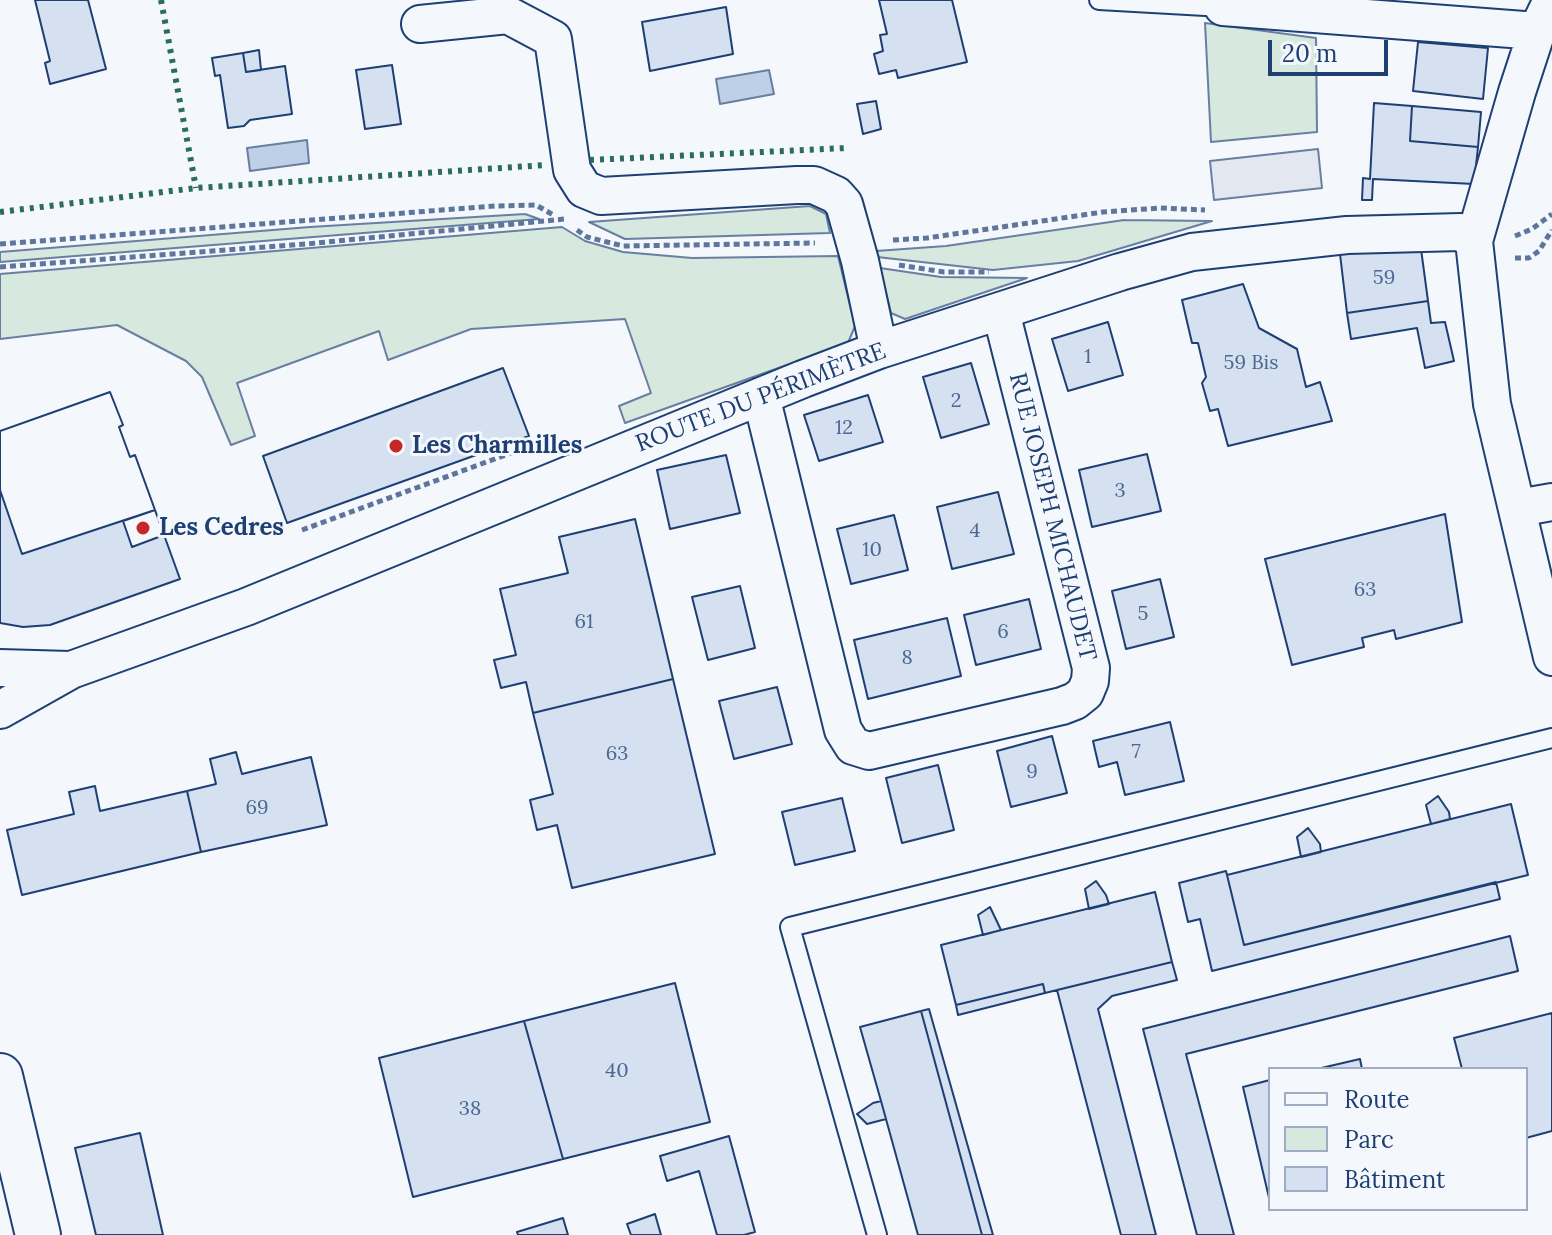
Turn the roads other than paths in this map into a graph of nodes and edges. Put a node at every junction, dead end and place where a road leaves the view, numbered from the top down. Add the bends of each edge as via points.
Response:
1 (1099, 0) edge
2 (1222, 3) edge
3 (1544, 16) edge
4 (420, 24) dead end
5 (1475, 249) junction
6 (1001, 312) junction
7 (879, 350) junction
8 (761, 396) junction
9 (1535, 505) edge
10 (1552, 657) edge
11 (0, 668) edge
12 (71, 670) junction
13 (0, 710) edge
14 (1552, 738) edge
15 (0, 1076) edge
16 (38, 1235) edge
17 (877, 1235) edge

1 - 2 lane
2 - 3 street
3 - 5 street
4 - 7 street via 508,15 553,39 572,170 584,189 601,196 814,185 836,195 844,204 860,261
5 - 6 street, ROUTE DU PÉRIMÈTRE via 1461,232 1347,235 1192,252
5 - 9 street via 1492,404
6 - 7 street, ROUTE DU PÉRIMÈTRE
6 - 8 street, RUE JOSEPH MICHAUDET via 1091,668 1085,693 1062,706 869,751 853,746 843,730
7 - 8 street, ROUTE DU PÉRIMÈTRE
8 - 12 street, ROUTE DU PÉRIMÈTRE via 258,602
9 - 10 street
11 - 12 street, ROUTE DU PÉRIMÈTRE
12 - 13 street, ROUTE DU PÉRIMÈTRE
14 - 17 lane via 790,927
15 - 16 street

